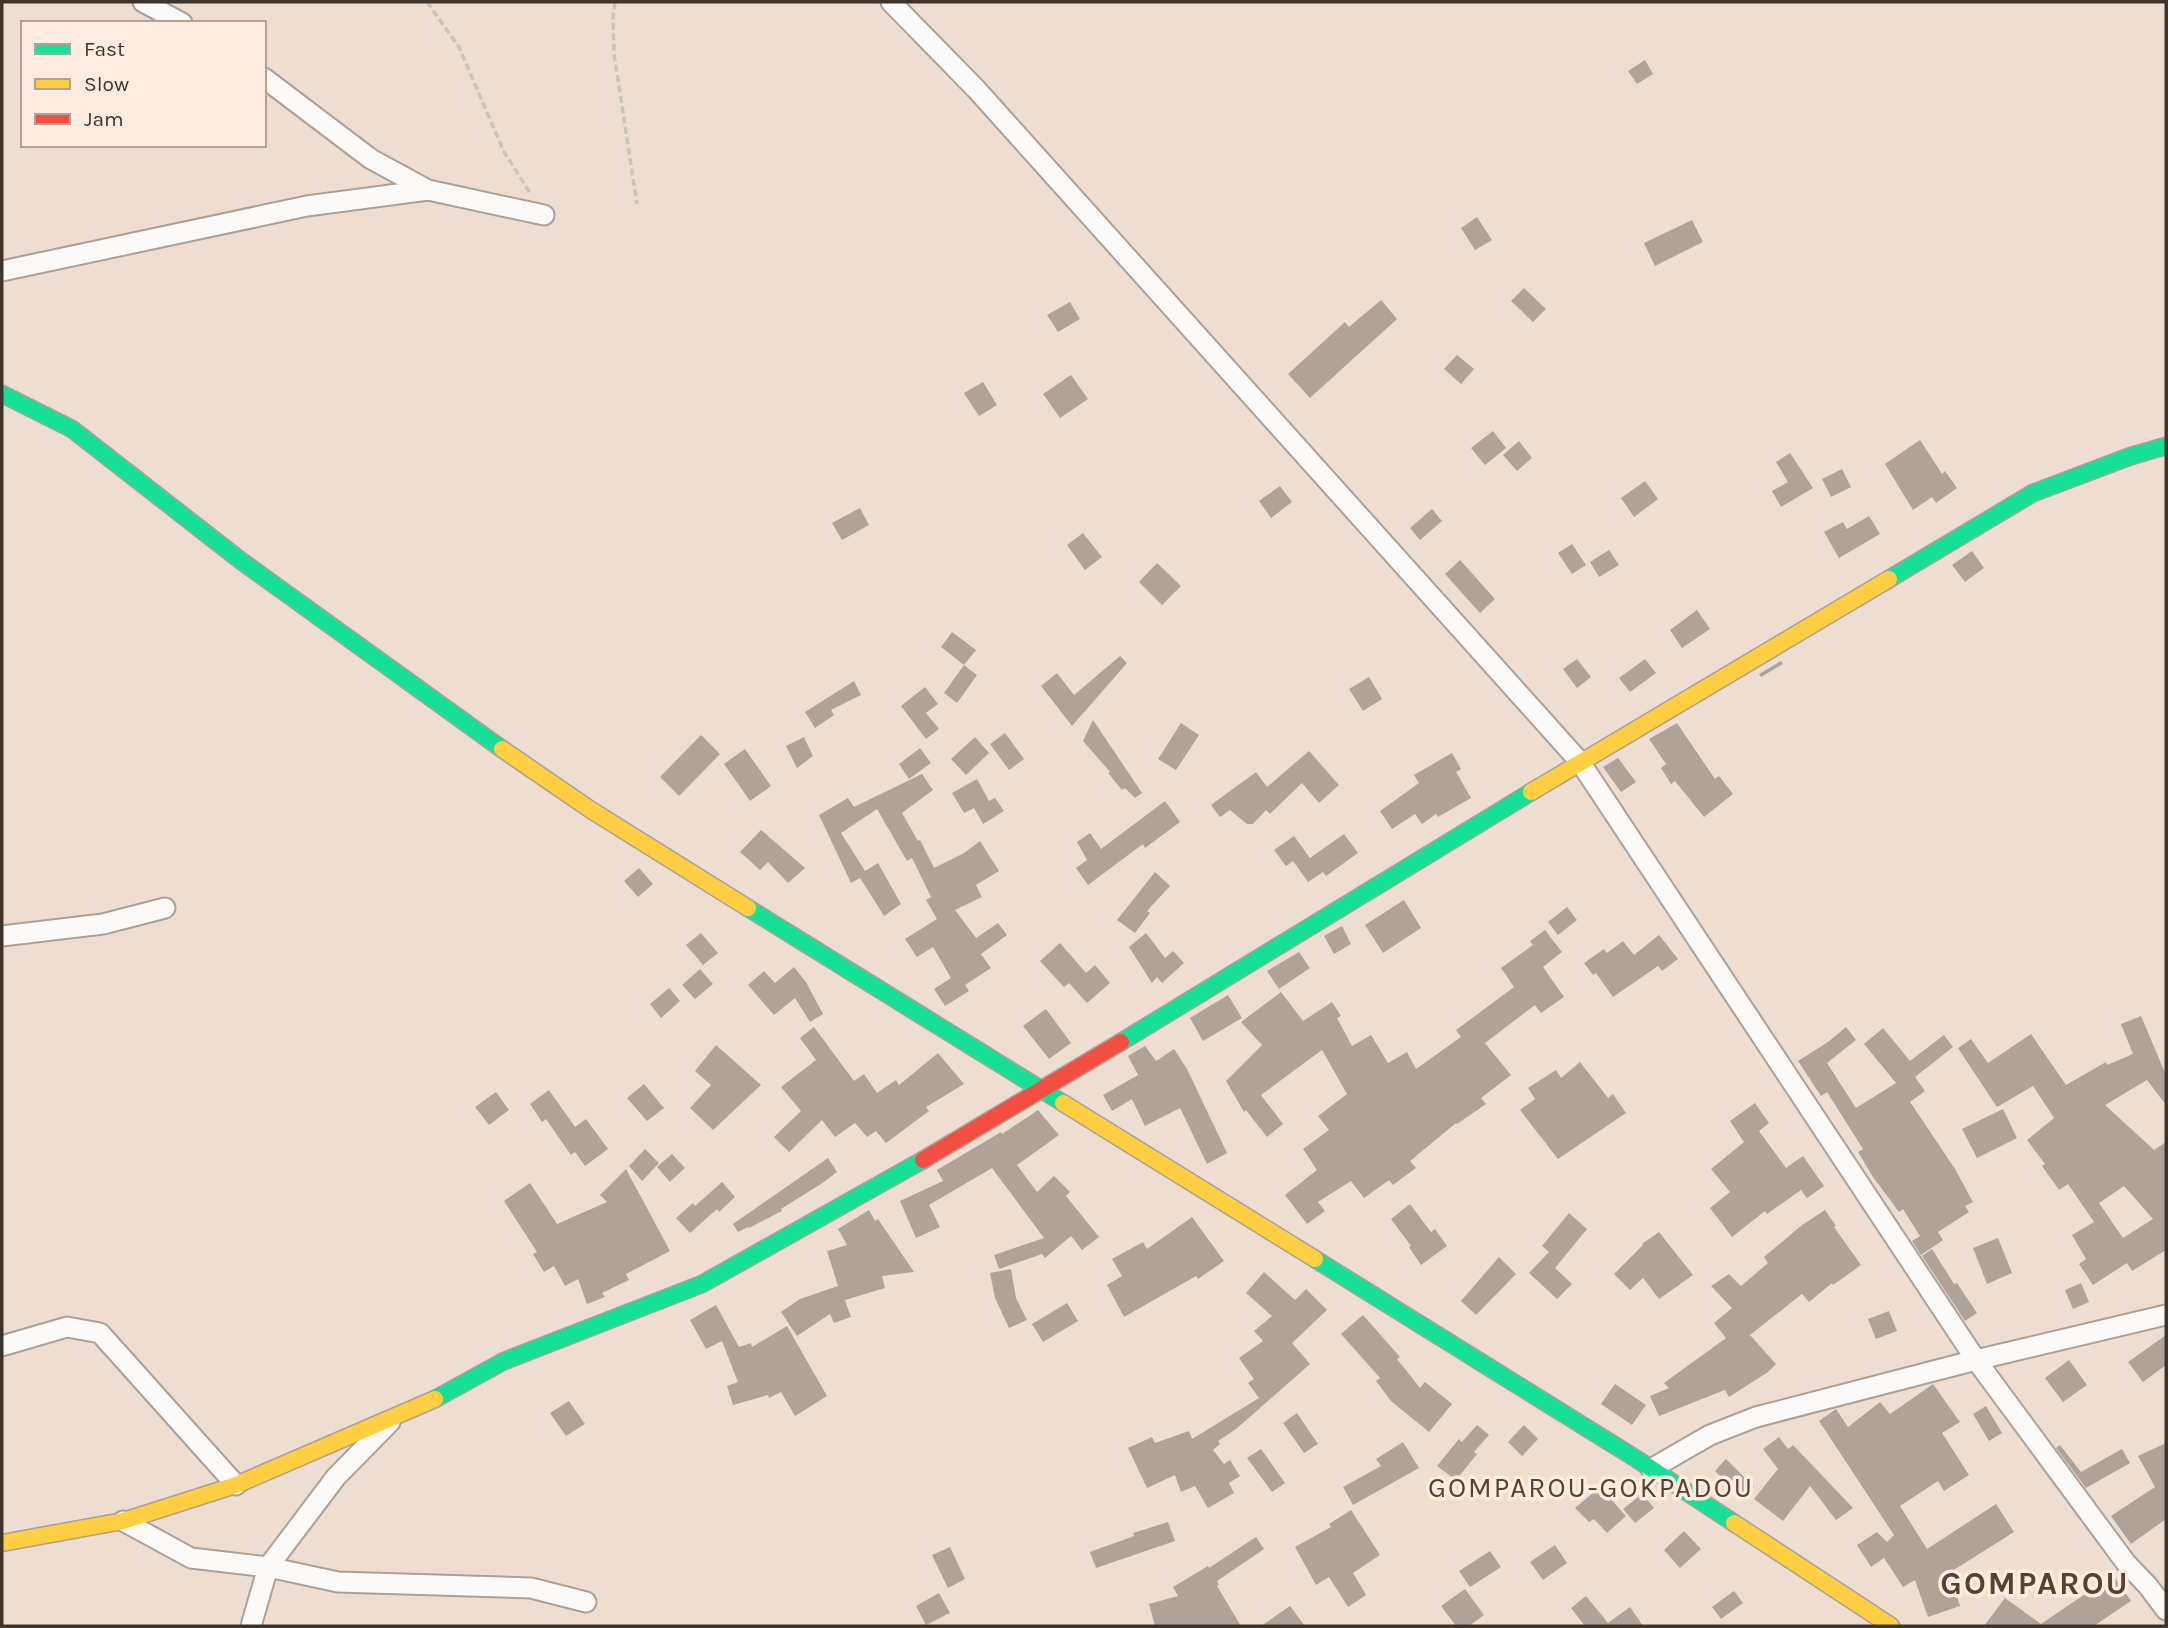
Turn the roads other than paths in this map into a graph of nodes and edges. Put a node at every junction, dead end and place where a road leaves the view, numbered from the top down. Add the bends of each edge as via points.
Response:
1 (144, 2) edge
2 (891, 2) edge
3 (178, 21) edge
4 (266, 80) edge
5 (428, 190) junction
6 (544, 215) road end
7 (2, 271) edge
8 (2, 394) edge
9 (2166, 446) edge
10 (1580, 762) junction
11 (165, 908) dead end
12 (2, 936) edge
13 (1042, 1090) junction
14 (2166, 1315) edge
15 (2, 1346) edge
16 (1976, 1360) junction
17 (398, 1414) junction
18 (1651, 1469) junction
19 (236, 1485) junction
20 (123, 1521) junction
21 (2, 1543) edge
22 (268, 1567) junction
23 (586, 1602) dead end
24 (2166, 1611) edge
25 (251, 1626) edge
26 (1891, 1626) edge

1 - 3 street
2 - 10 street via 977,90
4 - 5 street via 371,159
5 - 6 street
5 - 7 street via 307,206
8 - 13 street via 72,429 240,560 591,810
9 - 10 street via 2033,493
10 - 13 street
10 - 16 street
11 - 12 street via 103,924
13 - 17 street via 702,1284 504,1361
13 - 18 street
14 - 16 street
15 - 19 street via 67,1327 100,1333
16 - 18 street via 1756,1417
16 - 24 street
17 - 19 street
17 - 22 street via 336,1477
18 - 26 street
19 - 20 street
20 - 21 street
20 - 22 street via 191,1558
22 - 23 street via 338,1582 531,1588
22 - 25 street

